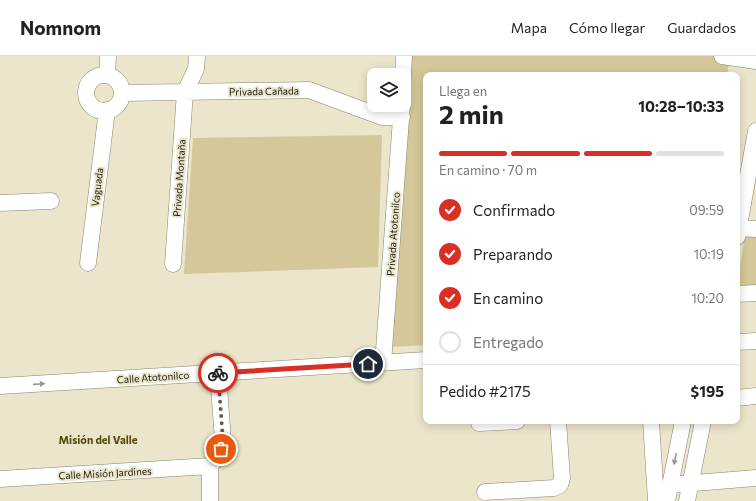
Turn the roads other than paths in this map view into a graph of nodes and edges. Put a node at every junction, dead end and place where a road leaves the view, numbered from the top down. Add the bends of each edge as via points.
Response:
1 (108, 56) edge
2 (197, 56) edge
3 (404, 56) edge
4 (722, 56) edge
5 (756, 61) edge
6 (403, 68) edge
7 (107, 75) junction
8 (185, 92) junction
9 (122, 93) junction
10 (107, 110) junction
11 (367, 111) edge
12 (368, 112) edge
13 (399, 112) edge
14 (402, 112) edge
15 (756, 131) edge
16 (51, 201) dead end
17 (0, 203) edge
18 (740, 222) edge
19 (756, 229) edge
20 (740, 233) edge
21 (88, 263) dead end
22 (174, 264) dead end
23 (756, 293) edge
24 (740, 294) edge
25 (756, 341) edge
26 (740, 342) edge
27 (423, 360) edge
28 (383, 363) junction
29 (218, 373) junction
30 (0, 386) edge
31 (756, 396) edge
32 (740, 398) edge
33 (558, 424) edge
34 (651, 424) edge
35 (682, 424) edge
36 (702, 424) edge
37 (210, 466) junction
38 (756, 478) edge
39 (0, 479) edge
40 (691, 483) junction
41 (670, 485) junction
42 (485, 492) dead end
43 (210, 501) edge
44 (656, 501) edge
45 (667, 501) edge
46 (688, 501) edge

1 - 7 street
2 - 8 street via 196,69
3 - 6 street
4 - 5 street
7 - 9 street via 115,78 120,84
7 - 10 street via 98,76 87,88 87,97 91,105 98,110
8 - 9 street, Privada Cañada
8 - 11 street, Privada Cañada via 309,90
8 - 22 street, Privada Montaña
9 - 10 street via 115,107
10 - 21 street, Vaguada
12 - 13 street, Privada Cañada via 382,117
14 - 28 street, Privada Atotonilco
15 - 18 street
16 - 17 street
19 - 20 street
23 - 24 street
25 - 26 street
27 - 28 street, Calle Atotonilco
28 - 29 street, Calle Atotonilco
30 -> 29 street, Calle Atotonilco
29 - 37 street via 223,441 217,458
31 - 32 street
33 - 42 street via 562,478 560,485 554,488
34 - 44 street
35 -> 41 street
36 - 40 street
37 - 39 street, Calle Misión Jardines
37 - 43 street
38 - 40 street
40 - 41 street
40 - 46 street
41 - 45 street

